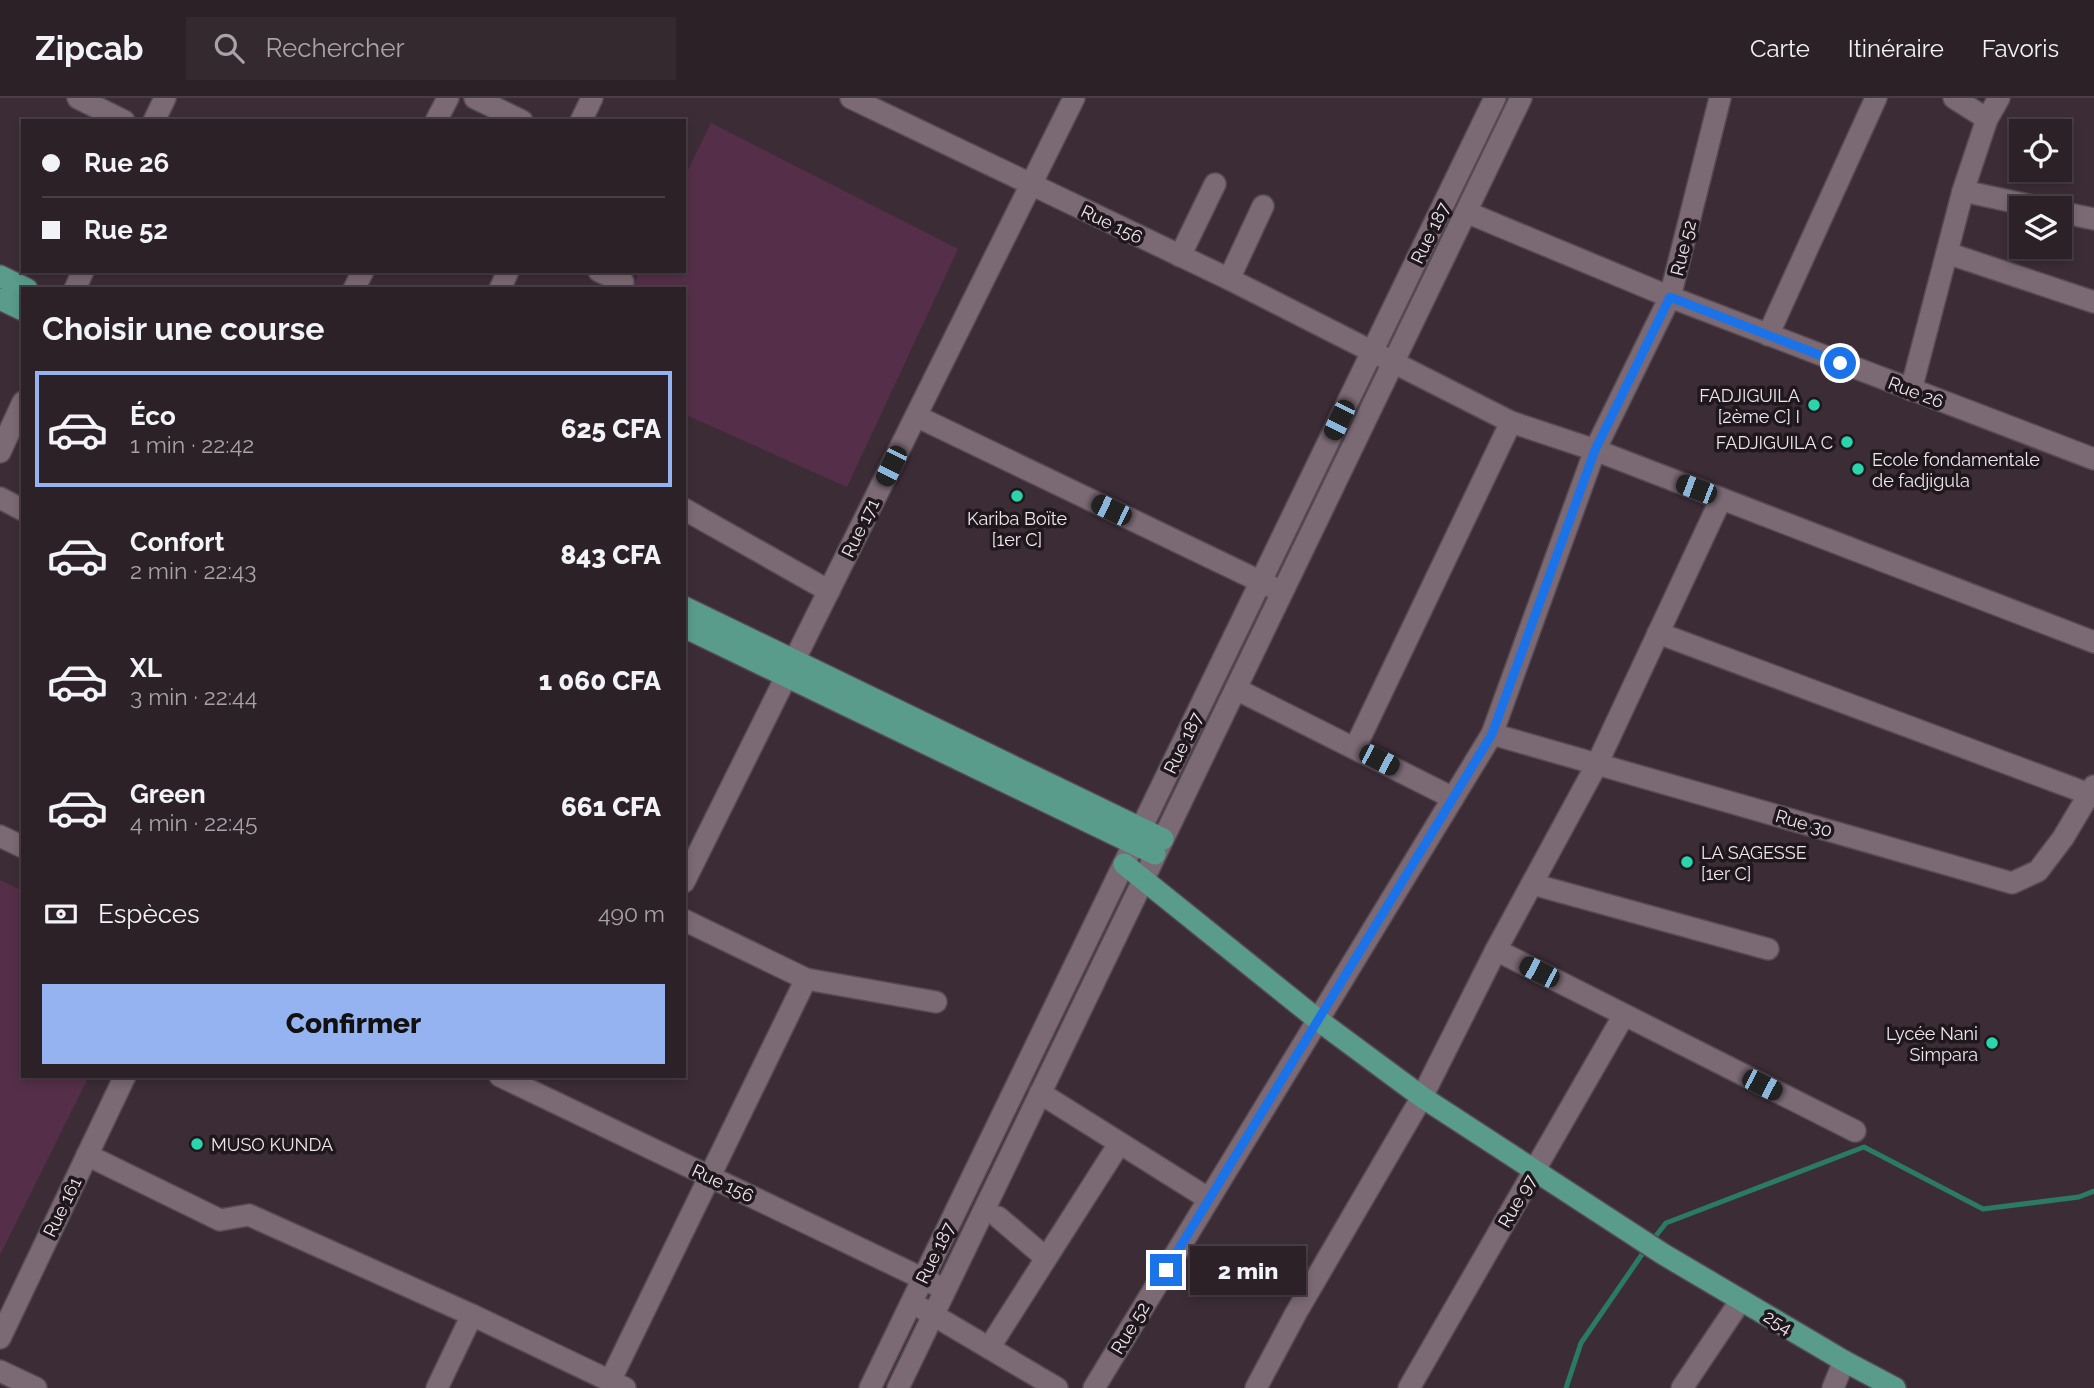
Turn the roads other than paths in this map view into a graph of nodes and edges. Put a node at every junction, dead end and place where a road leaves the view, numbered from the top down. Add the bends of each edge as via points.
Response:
1 (78, 98) edge
2 (165, 98) edge
3 (448, 98) edge
4 (475, 98) edge
5 (592, 98) edge
6 (851, 98) edge
7 (1074, 98) edge
8 (1495, 98) edge
9 (1521, 98) edge
10 (1720, 98) edge
11 (1876, 98) edge
12 (1954, 98) edge
13 (1999, 98) edge
14 (1987, 118) junction
15 (120, 119) edge
16 (155, 119) edge
17 (437, 119) edge
18 (518, 119) edge
19 (582, 119) edge
20 (1215, 184) dead end
21 (1031, 185) junction
22 (1963, 191) junction
23 (2009, 201) edge
24 (1263, 206) dead end
25 (1466, 212) junction
26 (2072, 214) edge
27 (2094, 219) edge
28 (1947, 253) junction
29 (1180, 256) junction
30 (603, 273) edge
31 (0, 276) edge
32 (1229, 279) junction
33 (623, 282) dead end
34 (23, 287) edge
35 (1670, 297) junction
36 (0, 299) edge
37 (2094, 302) edge
38 (21, 309) edge
39 (1768, 335) junction
40 (1373, 351) junction
41 (1394, 362) junction
42 (1911, 390) junction
43 (21, 406) edge
44 (916, 416) junction
45 (1511, 422) junction
46 (1595, 450) junction
47 (0, 452) edge
48 (2094, 459) edge
49 (0, 498) edge
50 (1721, 499) junction
51 (21, 509) edge
52 (686, 510) edge
53 (1261, 582) junction
54 (829, 591) junction
55 (1282, 592) junction
56 (686, 608) edge
57 (686, 628) edge
58 (1658, 633) junction
59 (2094, 642) edge
60 (790, 668) junction
61 (1236, 689) junction
62 (1492, 734) junction
63 (1355, 748) junction
64 (1597, 764) junction
65 (2092, 790) edge
66 (1453, 798) junction
67 (0, 836) edge
68 (1138, 836) junction
69 (21, 846) edge
70 (1159, 847) junction
71 (1124, 864) junction
72 (686, 878) edge
73 (1143, 880) junction
74 (1532, 884) junction
75 (686, 921) edge
76 (1768, 949) dead end
77 (1496, 950) junction
78 (806, 979) junction
79 (936, 1002) dead end
80 (1624, 1015) junction
81 (1318, 1020) junction
82 (124, 1078) edge
83 (504, 1078) edge
84 (1040, 1094) junction
85 (1422, 1097) junction
86 (1855, 1131) dead end
87 (1119, 1144) junction
88 (87, 1155) junction
89 (1534, 1171) junction
90 (710, 1177) junction
91 (1209, 1199) junction
92 (998, 1217) dead end
93 (1046, 1258) junction
94 (923, 1278) junction
95 (946, 1289) junction
96 (1741, 1300) junction
97 (912, 1302) junction
98 (472, 1315) junction
99 (933, 1315) junction
100 (0, 1338) edge
101 (989, 1348) junction
102 (1844, 1361) junction
103 (0, 1371) edge
104 (617, 1384) edge
105 (36, 1388) edge
106 (438, 1388) edge
107 (870, 1388) edge
108 (898, 1388) edge
109 (1056, 1388) edge
110 (1094, 1388) edge
111 (1256, 1388) edge
112 (1409, 1388) edge
113 (1682, 1388) edge
114 (1833, 1388) edge
115 (1895, 1388) edge

1 - 15 street
2 - 16 street
3 - 17 street
4 - 18 street
5 - 19 street
6 - 21 street, Rue 156
7 - 21 street, Rue 171
8 - 40 street, Rue 187
9 - 25 street, Rue 187
10 - 35 street, Rue 52
11 - 39 street
12 - 14 street
13 - 14 street
14 - 22 street
20 - 29 street
21 - 29 street, Rue 156
21 - 44 street, Rue 171
22 - 23 street
22 - 28 street
24 - 32 street
25 - 35 street, Rue 26
25 - 41 street, Rue 187
26 - 27 street
28 - 37 street
28 - 42 street
29 - 32 street, Rue 156
30 - 33 street
31 - 34 main road
32 - 40 street, Rue 156
35 - 39 street, Rue 26
35 - 46 street, Rue 52
36 - 38 main road
39 - 42 street, Rue 26
40 - 41 street, Rue 156
40 - 53 street, Rue 187
41 - 45 street, Rue 156
41 - 55 street, Rue 187
42 - 48 street, Rue 26
43 - 47 street
44 - 53 street
44 - 54 street, Rue 171
45 - 46 street, Rue 156
45 - 63 street
46 - 50 street, Rue 156
46 - 62 street, Rue 52
49 - 51 street
50 - 58 street
50 - 59 street, Rue 156
52 - 54 street
53 - 55 street
53 - 68 street, Rue 187
54 - 60 street, Rue 171
55 - 61 street, Rue 187
56 - 60 main road
57 - 60 main road
58 - 64 street
58 - 65 street
60 - 68 main road
60 - 72 street, Rue 171
61 - 63 street
61 - 70 street, Rue 187
62 - 64 street, Rue 30
62 - 66 street, Rue 52
63 - 66 street
64 - 65 street, Rue 30 via 2012,883 2038,871
64 - 74 street
66 - 81 street, Rue 52
67 - 69 street
68 - 70 main road
68 - 71 street, Rue 187
70 - 73 street, Rue 187
71 - 73 main road, 254
71 - 94 street, Rue 187
73 - 81 main road, 254
73 - 84 street, Rue 187
74 - 76 street
74 - 77 street
75 - 78 street
77 - 80 street
77 - 85 street
78 - 79 street
78 - 90 street
80 - 86 street
80 - 89 street, Rue 97
81 - 85 main road, 254
81 - 91 street, Rue 52
82 - 88 street, Rue 161
83 - 90 street, Rue 156
84 - 87 street
84 - 95 street, Rue 187
85 - 89 main road, 254
85 - 111 street
87 - 91 street
87 - 93 street
88 - 98 street via 220,1220 248,1215
88 - 100 street, Rue 161
89 - 96 main road, 254
89 - 112 street, Rue 97
90 - 94 street, Rue 156
90 - 104 street
91 - 110 street, Rue 52
92 - 93 street
93 - 101 street
94 - 95 street, Rue 156
94 - 97 street, Rue 187
95 - 99 street, Rue 187
96 - 102 main road, 254
96 - 113 street
97 - 99 street
97 - 107 street, Rue 187
98 - 104 street
98 - 106 street
99 - 101 street
99 - 108 street, Rue 187
101 - 109 street
102 - 114 street
102 - 115 main road, 254
103 - 105 street

